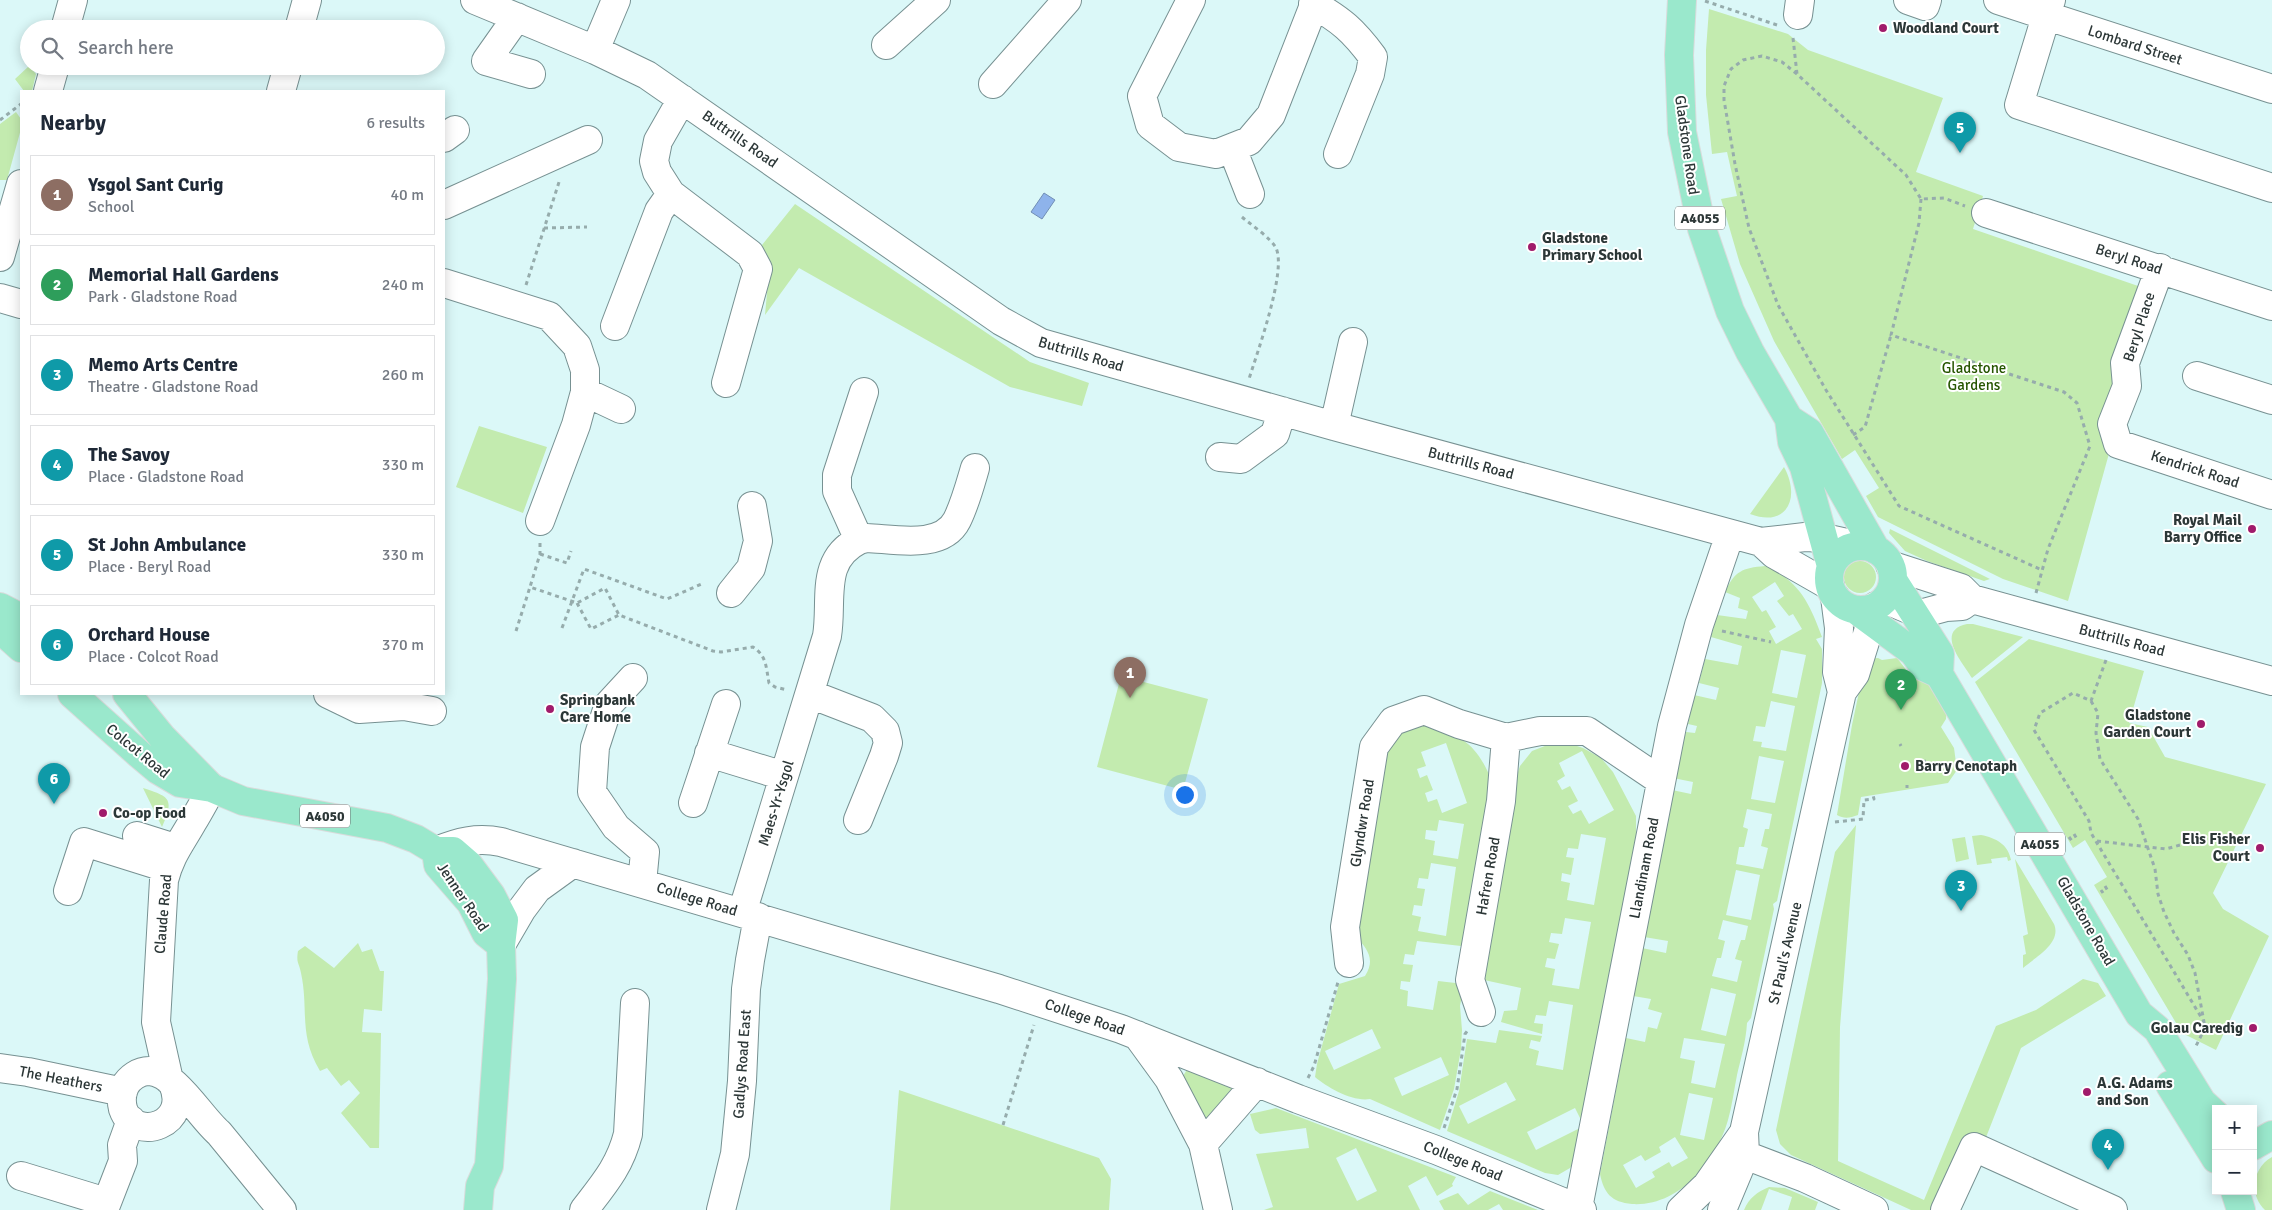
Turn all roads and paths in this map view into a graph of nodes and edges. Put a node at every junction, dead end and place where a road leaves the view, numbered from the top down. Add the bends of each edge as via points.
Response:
1 (74, 0) edge
2 (308, 0) edge
3 (475, 0) edge
4 (616, 0) edge
5 (936, 0) edge
6 (1067, 0) edge
7 (1190, 0) edge
8 (1682, 0) edge
9 (1697, 0) edge
10 (1908, 0) edge
11 (1927, 0) edge
12 (1998, 0) edge
13 (1315, 2) edge
14 (2049, 8) edge
15 (517, 17) junction
16 (1793, 18) edge
17 (68, 20) edge
18 (302, 20) edge
19 (886, 45) dead end
20 (596, 50) junction
21 (531, 74) dead end
22 (1797, 74) junction
23 (52, 75) edge
24 (285, 75) edge
25 (993, 84) dead end
26 (2272, 89) edge
27 (48, 90) edge
28 (281, 90) edge
29 (682, 99) junction
30 (20, 105) edge
31 (0, 120) edge
32 (580, 144) joint
33 (1232, 148) junction
34 (1338, 154) dead end
35 (20, 186) edge
36 (2272, 188) edge
37 (671, 194) junction
38 (1250, 194) joint
39 (1921, 199) junction
40 (445, 205) edge
41 (1986, 213) joint
42 (4, 226) edge
43 (587, 227) dead end
44 (544, 228) junction
45 (0, 257) edge
46 (2160, 268) junction
47 (445, 283) edge
48 (0, 298) edge
49 (20, 304) edge
50 (2272, 306) edge
51 (518, 307) junction
52 (615, 326) dead end
53 (1891, 335) junction
54 (1353, 342) dead end
55 (2197, 376) dead end
56 (726, 383) dead end
57 (585, 392) junction
58 (864, 392) dead end
59 (1231, 397) junction
60 (2272, 400) edge
61 (621, 408) dead end
62 (1282, 410) junction
63 (1789, 419) junction
64 (1334, 426) junction
65 (1853, 435) junction
66 (2118, 444) junction
67 (2090, 446) junction
68 (1220, 457) dead end
69 (975, 468) dead end
70 (2272, 495) edge
71 (752, 506) dead end
72 (540, 521) joint
73 (1730, 534) junction
74 (1824, 538) junction
75 (859, 540) junction
76 (1761, 542) junction
77 (571, 551) dead end
78 (540, 554) junction
79 (2042, 570) junction
80 (704, 583) dead end
81 (1864, 584) junction
82 (530, 587) junction
83 (731, 593) dead end
84 (1972, 599) junction
85 (572, 601) junction
86 (577, 602) junction
87 (0, 607) edge
88 (1913, 612) junction
89 (619, 615) junction
90 (2030, 615) junction
91 (20, 617) edge
92 (1699, 625) junction
93 (562, 628) dead end
94 (0, 629) edge
95 (516, 631) dead end
96 (1771, 642) dead end
97 (20, 647) edge
98 (2106, 660) dead end
99 (1940, 674) junction
100 (633, 678) dead end
101 (2272, 681) edge
102 (1842, 692) junction
103 (810, 694) junction
104 (74, 695) edge
105 (76, 695) edge
106 (101, 695) edge
107 (128, 695) edge
108 (330, 695) edge
109 (2091, 701) junction
110 (726, 704) dead end
111 (432, 711) dead end
112 (1506, 738) junction
113 (709, 753) junction
114 (784, 776) junction
115 (1661, 781) junction
116 (212, 788) junction
117 (1873, 795) dead end
118 (693, 803) dead end
119 (858, 820) dead end
120 (1836, 822) dead end
121 (2074, 834) dead end
122 (137, 836) dead end
123 (2069, 836) dead end
124 (2078, 839) dead end
125 (2188, 840) dead end
126 (2072, 841) dead end
127 (2096, 841) junction
128 (2148, 847) junction
129 (436, 851) junction
130 (171, 858) junction
131 (573, 863) junction
132 (642, 883) junction
133 (2105, 886) dead end
134 (68, 891) dead end
135 (2108, 891) dead end
136 (750, 915) junction
137 (501, 944) junction
138 (1349, 963) joint
139 (635, 1003) dead end
140 (1041, 1003) junction
141 (1481, 1012) joint
142 (2139, 1014) junction
143 (156, 1022) junction
144 (2204, 1022) junction
145 (1137, 1035) junction
146 (2195, 1048) dead end
147 (0, 1068) edge
148 (170, 1081) junction
149 (131, 1082) junction
150 (1257, 1082) junction
151 (1298, 1099) junction
152 (2212, 1111) edge
153 (131, 1120) junction
154 (207, 1123) junction
155 (161, 1124) junction
156 (1003, 1125) dead end
157 (1744, 1143) junction
158 (1203, 1144) junction
159 (1436, 1150) junction
160 (2212, 1152) edge
161 (123, 1161) junction
162 (489, 1166) junction
163 (20, 1176) dead end
164 (105, 1206) edge
165 (1580, 1209) edge
166 (282, 1210) edge
167 (478, 1210) edge
168 (496, 1210) edge
169 (584, 1210) edge
170 (720, 1210) edge
171 (1218, 1210) edge
172 (1681, 1210) edge
173 (1722, 1210) edge
174 (1874, 1210) edge
175 (1945, 1210) edge
176 (2114, 1210) edge

1 - 17 street
2 - 18 street
3 - 15 street, Buttrills Road
4 - 20 street
5 - 19 street
6 - 25 street
7 - 33 street via 1142,96 1150,126 1179,146 1216,154
8 - 63 main road, Gladstone Road / A4055 via 1679,90 1682,132 1696,203 1730,311
9 - 16 path
10 - 11 street via 1925,6
12 - 14 street, Lombard Street
13 - 33 street via 1271,115 1249,141
13 - 34 street via 1357,35 1372,57 1370,74
14 - 26 street, Lombard Street
14 - 36 street via 2019,105
15 - 20 street, Buttrills Road
15 - 21 street via 486,61
16 - 22 path
20 - 29 street, Buttrills Road via 633,66
22 - 39 path via 1906,175
22 - 65 path via 1782,62 1762,56 1743,60 1731,69 1724,86 1724,100 1749,228 1763,268 1796,340
23 - 27 street
24 - 28 street
29 - 37 street via 658,141 654,161
29 - 59 street, Buttrills Road via 1022,334 1060,350
30 - 31 path
32 - 40 street
32 - 44 path
33 - 38 street
35 - 42 street
37 - 52 street via 659,211
37 - 56 street via 750,254 758,269
38 - 59 path via 1237,212 1276,248 1279,267 1248,386 1236,381
39 - 41 path via 1944,198
39 - 53 path via 1919,223
41 - 46 street, Beryl Road
42 - 45 street
43 - 44 path
44 - 51 path
46 - 50 street, Beryl Road
46 - 66 street, Beryl Place via 2125,363 2127,386 2112,424
47 - 51 street
48 - 49 street
51 - 57 street via 549,316 577,346 585,370
53 - 65 path via 1865,427
53 - 67 path via 2064,392 2077,403
54 - 64 street
55 - 60 street
57 - 61 street
57 - 72 street
58 - 75 street via 836,475 836,491
59 - 62 street, Buttrills Road
62 - 64 street, Buttrills Road
62 - 68 street via 1274,434 1241,459
63 - 74 main road, Gladstone Road / A4055 via 1792,442 1804,467
63 - 81 main road, Gladstone Road / A4055 via 1809,432
64 - 73 street, Buttrills Road
65 - 79 path via 1899,506
66 - 67 path
66 - 70 street, Kendrick Road
67 - 79 path
69 - 75 street via 957,521 938,537
71 - 83 street via 758,541 751,568
72 - 78 path
73 - 76 street, Buttrills Road
73 - 92 street, Llandinam Road
74 - 76 street, Buttrills Road
74 - 81 main road, Gladstone Road / A4055
75 - 103 street, Maes-Yr-Ysgol via 843,550 831,572 827,636
76 - 81 street, Buttrills Road via 1774,554
77 - 78 path via 567,563
78 - 82 path
79 - 90 path
80 - 85 path via 668,599 584,570
81 - 84 street, Buttrills Road via 1961,588
81 - 88 main road, Gladstone Road / A4055
81 - 99 main road, Gladstone Road / A4055 via 1924,667
81 - 102 street, St Paul's Avenue via 1855,674
81 - 102 street, St Paul's Avenue via 1839,628 1837,672
82 - 85 path
82 - 95 path
84 - 88 street via 1962,606 1920,614
84 - 90 street, Buttrills Road
85 - 86 path
85 - 93 path
86 - 89 path via 605,588
86 - 89 path via 591,629
87 - 91 main road
88 - 99 main road, Gladstone Road / A4055 via 1940,654
89 - 103 path via 713,651 753,647 765,660 769,683
90 - 101 street, Buttrills Road
92 - 96 path
92 - 115 street, Llandinam Road
94 - 97 main road
98 - 109 path
99 - 142 main road, Gladstone Road / A4055
100 - 132 street via 609,704 595,747 592,792 616,826 644,852
102 - 157 street, St Paul's Avenue
103 - 114 street, Maes-Yr-Ysgol
103 - 119 street via 872,718 885,731 888,743
104 - 116 main road, Colcot Road / A4050 via 158,770 180,784
105 - 106 main road, Colcot Road / A4050 via 90,699
107 - 116 main road, Colcot Road / A4050 via 162,737
108 - 111 street via 359,709 404,706
109 - 127 path via 2073,693 2040,713 2034,730 2089,821 2090,833
109 - 128 path via 2098,713 2096,733 2100,760 2138,819
110 - 113 street
112 - 115 street via 1540,731 1587,731
112 - 138 street, Glyndwr Road via 1424,710 1393,721 1374,747 1345,927
112 - 141 street, Hafren Road via 1501,802 1470,980
113 - 114 street
113 - 118 street
114 - 136 street, Maes-Yr-Ysgol
115 - 165 street, Llandinam Road
116 - 129 main road, Colcot Road / A4050 via 243,801 387,828 416,838
116 - 130 street, Claude Road
117 - 120 path via 1874,799 1864,800 1863,819
121 - 124 path
122 - 130 street
123 - 126 path
125 - 128 path via 2166,849
127 - 128 path
127 - 144 path
128 - 144 path via 2164,912 2195,973
129 - 131 street, College Road via 465,840 491,840
129 - 137 main road, Jenner Road via 438,865 471,903 486,933
130 - 134 street via 84,842
130 - 143 street, Claude Road via 157,975
131 - 132 street, College Road
131 - 137 street via 537,889
132 - 136 street, College Road
133 - 135 path
136 - 140 street, College Road
136 - 170 street, Gadlys Road East via 742,1081 734,1154
137 - 162 main road, Jenner Road via 502,979
138 - 151 path via 1336,986 1314,1066
139 - 169 street via 628,1134 615,1169
140 - 145 street, College Road
140 - 156 path
141 - 159 path via 1465,1034 1456,1090
142 - 152 main road, Gladstone Road / A4055 via 2157,1029 2202,1102
142 - 160 main road, Gladstone Road / A4055 via 2143,1037
143 - 148 street, Claude Road
143 - 149 street, Claude Road
144 - 146 path via 2204,1030
145 - 150 street, College Road
145 - 158 street via 1169,1079
147 - 149 street, The Heathers
148 - 149 street via 157,1072 148,1071
148 - 154 street
148 - 155 street via 178,1099 176,1108
149 - 153 street via 122,1104
150 - 151 street, College Road
150 - 158 street
151 - 159 street, College Road
153 - 155 street via 148,1127
153 - 161 street via 122,1145
154 - 155 street
154 - 166 street via 219,1133
155 - 161 street via 136,1154
157 - 172 street
157 - 173 street, St Paul's Avenue
157 - 174 street via 1804,1178
158 - 171 street
159 - 165 street, College Road
161 - 164 street
162 - 167 main road, Jenner Road via 480,1186
162 - 168 main road, Jenner Road via 497,1186
163 - 164 street
175 - 176 street via 1974,1147

